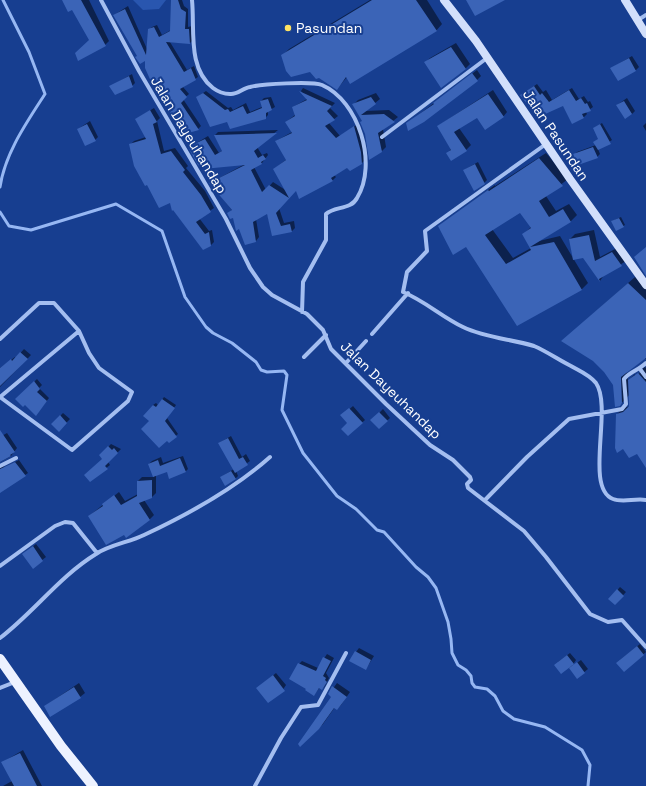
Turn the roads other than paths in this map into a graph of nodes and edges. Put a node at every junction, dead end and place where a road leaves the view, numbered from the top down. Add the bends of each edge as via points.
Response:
1 (101, 0) edge
2 (192, 0) edge
3 (444, 0) edge
4 (625, 0) edge
5 (646, 15) edge
6 (638, 20) junction
7 (646, 34) edge
8 (488, 58) junction
9 (382, 137) dead end
10 (546, 144) junction
11 (646, 285) edge
12 (408, 293) junction
13 (304, 313) junction
14 (79, 331) junction
15 (372, 334) dead end
16 (326, 335) junction
17 (0, 339) edge
18 (366, 341) dead end
19 (304, 357) dead end
20 (646, 363) edge
21 (346, 364) junction
22 (640, 369) junction
23 (646, 377) edge
24 (604, 413) junction
25 (270, 457) dead end
26 (16, 458) dead end
27 (0, 466) edge
28 (484, 500) junction
29 (646, 500) edge
30 (97, 553) junction
31 (0, 566) edge
32 (0, 638) edge
33 (646, 647) edge
34 (346, 653) dead end
35 (0, 659) edge
36 (16, 682) junction
37 (0, 688) edge
38 (93, 786) edge
39 (255, 786) edge

1 - 13 street, Jalan Dayeuhandap via 139,71 226,219 250,268 272,295
2 - 13 street via 194,57 199,71 212,87 232,94 253,86 321,84 347,104 355,117 365,162 362,188 354,202 326,214 326,240 303,282
3 - 8 street, Jalan Pasundan
4 - 6 street
5 - 6 street
6 - 7 street
8 - 9 street
8 - 10 street, Jalan Pasundan
10 - 11 street, Jalan Pasundan
10 - 12 street via 426,231 427,251 407,272 404,282 403,292
12 - 15 street
12 - 24 street via 463,327 534,346 589,376 597,384
13 - 16 street, Jalan Dayeuhandap
14 - 14 street via 99,368 132,392 128,401 72,450 0,397
14 - 17 street via 54,303 39,303
16 - 19 street
16 - 21 street, Jalan Dayeuhandap via 331,349
18 - 21 street
20 - 22 street
21 - 28 street, Jalan Dayeuhandap via 424,440 453,460 470,476 468,488
22 - 23 street
22 - 24 street via 624,379 626,406 620,411
24 - 28 street via 569,419 562,423
24 - 29 street via 599,472 604,490 613,499
25 - 30 street via 253,472 200,507 142,536
26 - 27 street
28 - 33 street, Jalan Dayeuhandap via 524,531 590,614 608,622 622,620
30 - 31 street via 73,523 65,522 55,526
30 - 32 street via 71,572
34 - 39 street via 318,705 301,707
35 - 36 main road
36 - 37 street
36 - 38 main road

